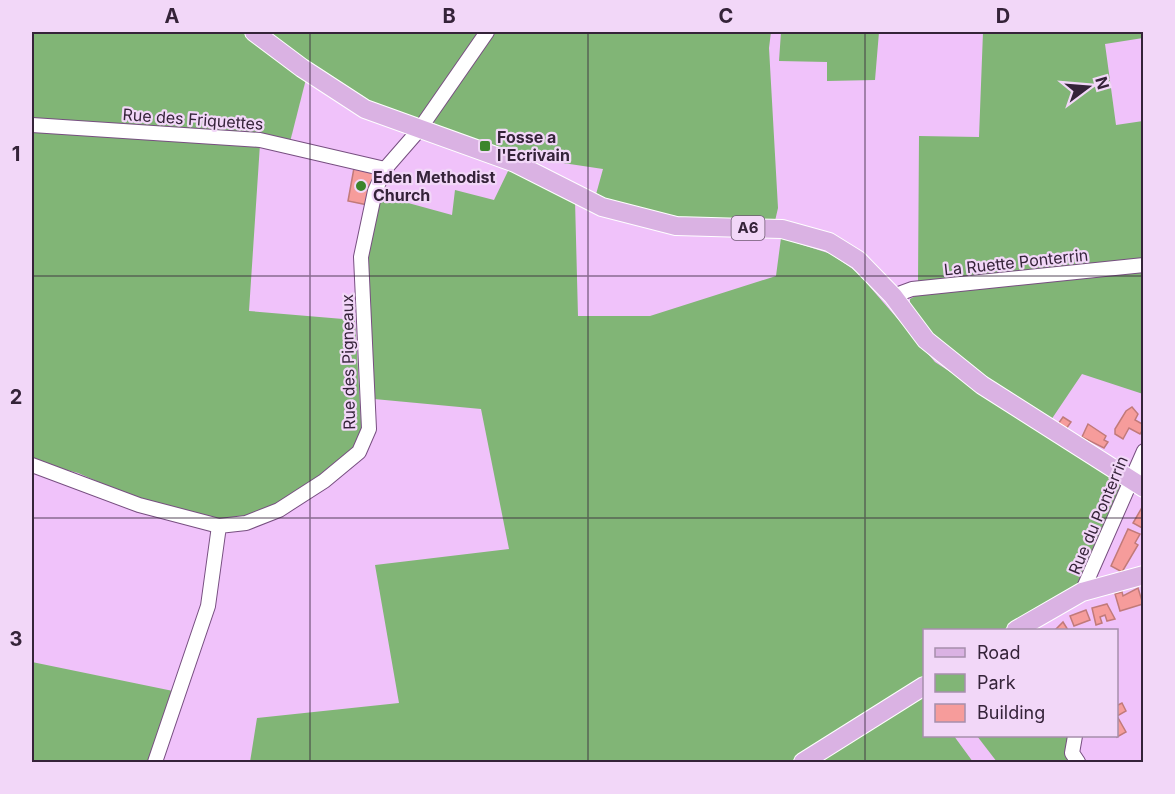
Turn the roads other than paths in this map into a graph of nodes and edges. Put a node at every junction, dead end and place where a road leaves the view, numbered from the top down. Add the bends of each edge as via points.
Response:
1 (254, 32) edge
2 (487, 32) edge
3 (32, 125) edge
4 (418, 130) junction
5 (385, 169) junction
6 (1143, 265) edge
7 (893, 296) junction
8 (1143, 451) edge
9 (32, 465) edge
10 (1137, 483) edge
11 (219, 526) junction
12 (1143, 575) edge
13 (1082, 592) junction
14 (1023, 629) edge
15 (923, 687) edge
16 (1075, 737) edge
17 (154, 762) edge
18 (803, 762) edge
19 (1078, 762) edge

1 - 4 main road, A6 via 365,109
2 - 4 street, Rue des Pigneaux
3 - 5 street, Rue des Friquettes via 260,140
4 - 5 street, Rue des Pigneaux
4 - 7 main road, A6 via 492,153 602,207 640,218 676,226 782,229 829,242 858,260
5 - 11 street, Rue des Pigneaux via 375,191 361,257 369,429 359,452 279,510 246,523
6 - 7 street, La Ruette Ponterrin via 912,289
7 - 10 main road, A6 via 926,340 982,385
8 - 10 street, Rue du Ponterrin
9 - 11 street via 139,506
10 - 13 street, Rue du Ponterrin
11 - 17 street via 208,606
12 - 13 main road
13 - 14 main road
15 - 18 main road
16 - 19 street via 1072,753

